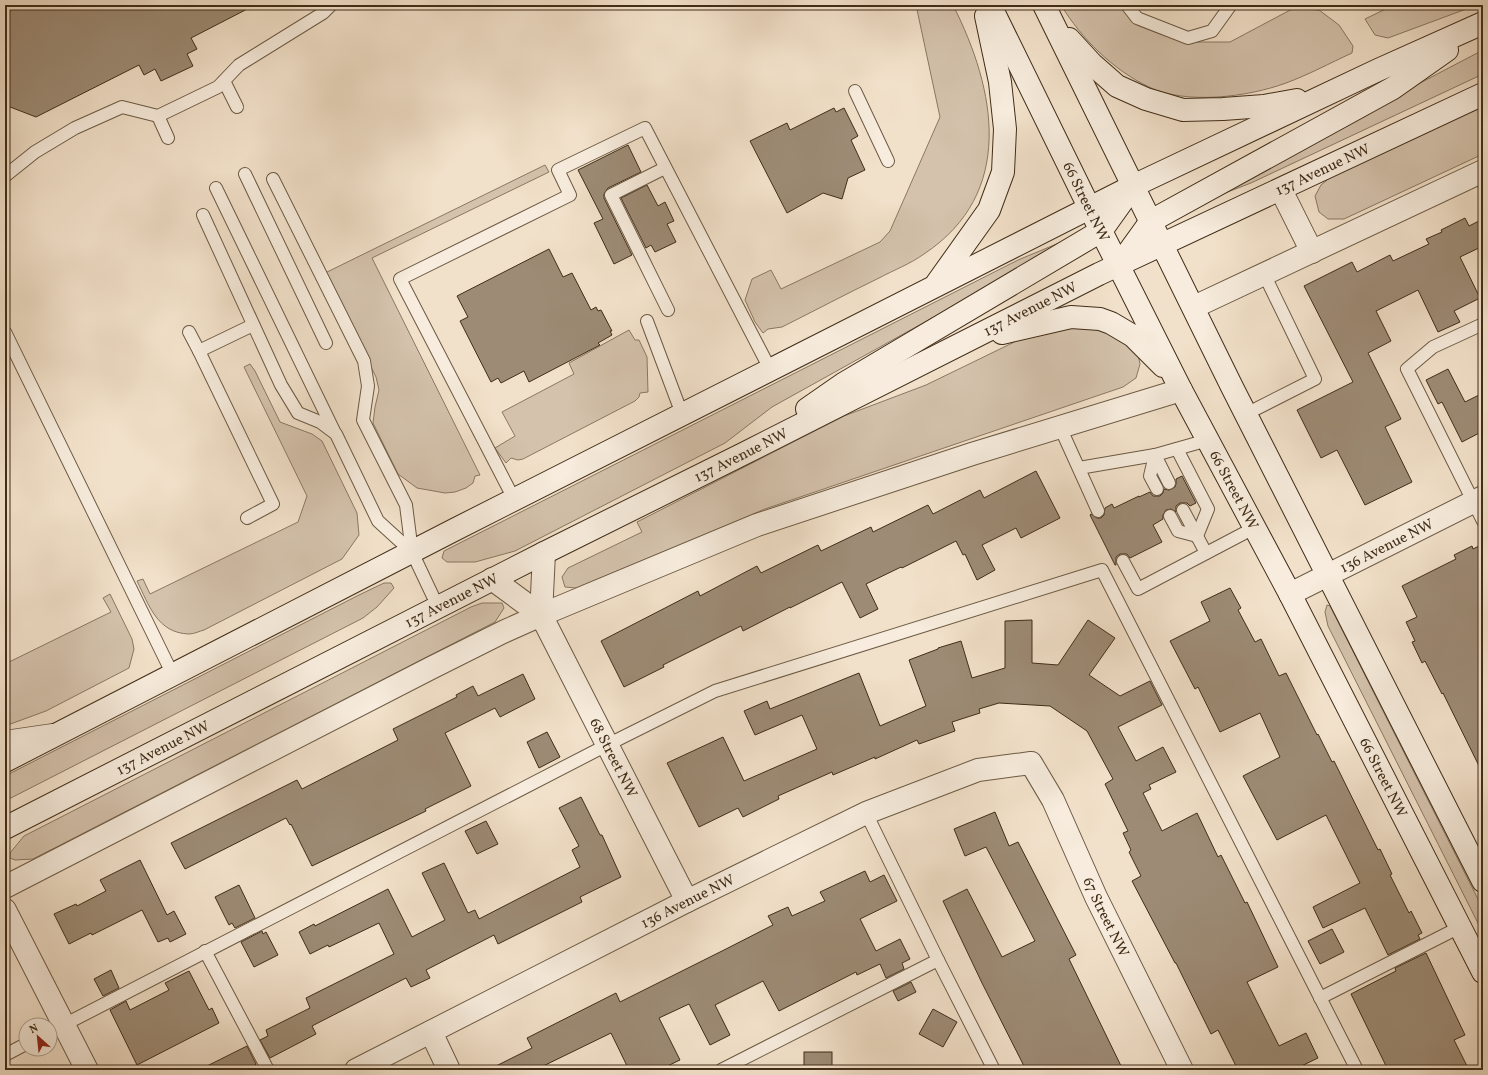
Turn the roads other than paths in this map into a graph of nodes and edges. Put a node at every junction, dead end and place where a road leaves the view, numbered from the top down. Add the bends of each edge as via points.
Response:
1 (331, 5) edge
2 (984, 5) edge
3 (990, 5) edge
4 (1127, 5) edge
5 (1230, 6) dead end
6 (1048, 14) edge
7 (1483, 24) edge
8 (224, 81) junction
9 (855, 91) dead end
10 (1483, 94) edge
11 (1325, 95) junction
12 (237, 107) dead end
13 (158, 116) junction
14 (168, 138) dead end
15 (888, 161) dead end
16 (665, 168) junction
17 (1483, 171) edge
18 (244, 174) dead end
19 (5, 176) edge
20 (273, 179) dead end
21 (1134, 186) junction
22 (216, 188) dead end
23 (1281, 190) junction
24 (1090, 209) junction
25 (203, 215) dead end
26 (1151, 221) junction
27 (1101, 231) junction
28 (1163, 245) junction
29 (1312, 252) junction
30 (1119, 265) junction
31 (1264, 274) junction
32 (936, 285) junction
33 (1194, 307) junction
34 (668, 310) dead end
35 (647, 321) dead end
36 (1483, 324) edge
37 (253, 325) junction
38 (5, 332) edge
39 (189, 332) dead end
40 (968, 340) junction
41 (326, 343) dead end
42 (199, 351) junction
43 (770, 369) junction
44 (1178, 384) junction
45 (682, 414) junction
46 (1246, 414) junction
47 (1060, 427) junction
48 (336, 434) junction
49 (1208, 440) junction
50 (1177, 449) junction
51 (748, 452) junction
52 (1155, 455) junction
53 (1079, 468) junction
54 (1169, 483) dead end
55 (1157, 489) dead end
56 (514, 499) junction
57 (1478, 499) edge
58 (1183, 510) dead end
59 (1098, 511) dead end
60 (1170, 516) dead end
61 (247, 518) dead end
62 (1483, 521) edge
63 (1254, 528) junction
64 (1197, 536) junction
65 (412, 552) junction
66 (544, 553) junction
67 (1206, 553) junction
68 (1123, 561) dead end
69 (1327, 575) junction
70 (492, 579) junction
71 (1290, 594) junction
72 (438, 607) junction
73 (541, 615) junction
74 (173, 675) junction
75 (56, 735) junction
76 (5, 742) edge
77 (607, 745) junction
78 (5, 761) edge
79 (1031, 763) joint
80 (866, 813) junction
81 (5, 828) edge
82 (1483, 881) edge
83 (5, 887) edge
84 (687, 901) junction
85 (5, 910) edge
86 (1460, 927) junction
87 (205, 951) junction
88 (938, 960) junction
89 (1483, 972) edge
90 (1320, 998) junction
91 (52, 1017) edge
92 (58, 1027) edge
93 (58, 1029) edge
94 (430, 1032) junction
95 (18, 1048) edge
96 (5, 1055) edge
97 (87, 1070) edge
98 (268, 1070) edge
99 (356, 1070) edge
100 (450, 1070) edge
101 (721, 1070) edge
102 (994, 1070) edge
103 (1182, 1070) edge
104 (1357, 1070) edge

1 - 8 lane via 323,13 239,65
2 - 32 main road via 1000,82 1005,129 1003,172 989,210
3 - 24 main road, 66 Street NW
4 - 5 lane via 1137,18 1188,38 1212,31
6 - 11 main road via 1092,64 1117,86 1146,99 1184,110 1264,106
6 - 21 main road
7 - 11 main road
7 - 26 main road via 1393,88
8 - 12 lane
8 - 13 lane via 218,87
9 - 15 lane
10 - 23 main road, 137 Avenue NW
11 - 21 main road
13 - 14 lane
13 - 19 lane via 122,107 75,128 35,152
16 - 34 lane via 611,195
16 - 43 lane
16 - 56 lane via 645,128 558,170 570,195 400,279
17 - 29 main road
18 - 41 lane
20 - 65 lane via 364,361 368,386 363,420 406,505
21 - 24 main road
21 - 26 main road
21 - 27 main road
22 - 48 lane
23 - 28 main road, 137 Avenue NW
23 - 29 main road
24 - 27 main road, 66 Street NW
24 - 32 main road
25 - 37 lane
26 - 28 main road
26 - 30 main road
27 - 30 main road, 66 Street NW
27 - 51 main road via 843,384
28 - 30 main road, 137 Avenue NW
28 - 33 main road
29 - 31 main road
30 - 40 main road, 137 Avenue NW
30 - 44 main road, 66 Street NW
31 - 33 main road
31 - 46 lane via 1315,379
32 - 43 main road
33 - 46 main road
35 - 45 lane
36 - 57 lane via 1433,347 1407,369
37 - 42 lane
37 - 48 lane via 281,385 298,413 320,422
38 - 74 lane
39 - 42 lane
40 - 44 main road via 1071,317 1100,319 1133,336
40 - 51 main road, 137 Avenue NW
42 - 61 lane via 272,504
43 - 45 main road
44 - 47 main road
44 - 49 main road, 66 Street NW
45 - 56 main road
46 - 69 main road
47 - 53 lane
47 - 73 main road via 757,525
48 - 65 lane via 378,521
49 - 50 lane
49 - 63 main road, 66 Street NW
50 - 52 lane
50 - 64 lane via 1208,509
51 - 66 main road, 137 Avenue NW
52 - 53 lane
52 - 54 lane
52 - 55 lane via 1150,476
53 - 59 lane
56 - 65 main road
57 - 62 lane
57 - 69 main road, 136 Avenue NW
58 - 64 lane
60 - 64 lane via 1178,531
63 - 67 lane
63 - 71 main road, 66 Street NW
64 - 67 lane
65 - 72 lane
65 - 74 main road
66 - 70 main road, 137 Avenue NW
66 - 73 main road, 68 Street NW
67 - 68 lane via 1138,589
69 - 71 main road, 136 Avenue NW
69 - 82 main road
70 - 72 main road, 137 Avenue NW
70 - 73 main road, 68 Street NW
71 - 86 main road, 66 Street NW
72 - 81 main road, 137 Avenue NW
73 - 77 main road, 68 Street NW
73 - 83 main road via 437,665
74 - 75 main road
75 - 76 main road
75 - 78 main road
77 - 84 main road, 68 Street NW
77 - 87 lane
77 - 90 lane via 715,691 1102,570
79 - 80 main road, 136 Avenue NW via 978,770
79 - 103 main road, 67 Street NW via 1053,800 1096,897
80 - 84 main road, 136 Avenue NW
80 - 88 lane
84 - 94 main road, 136 Avenue NW
85 - 91 main road
86 - 89 main road, 66 Street NW
86 - 90 lane
87 - 92 lane
87 - 98 lane
88 - 101 lane
88 - 102 lane
90 - 104 lane
93 - 97 main road
94 - 99 main road, 136 Avenue NW
94 - 100 main road
95 - 96 lane

